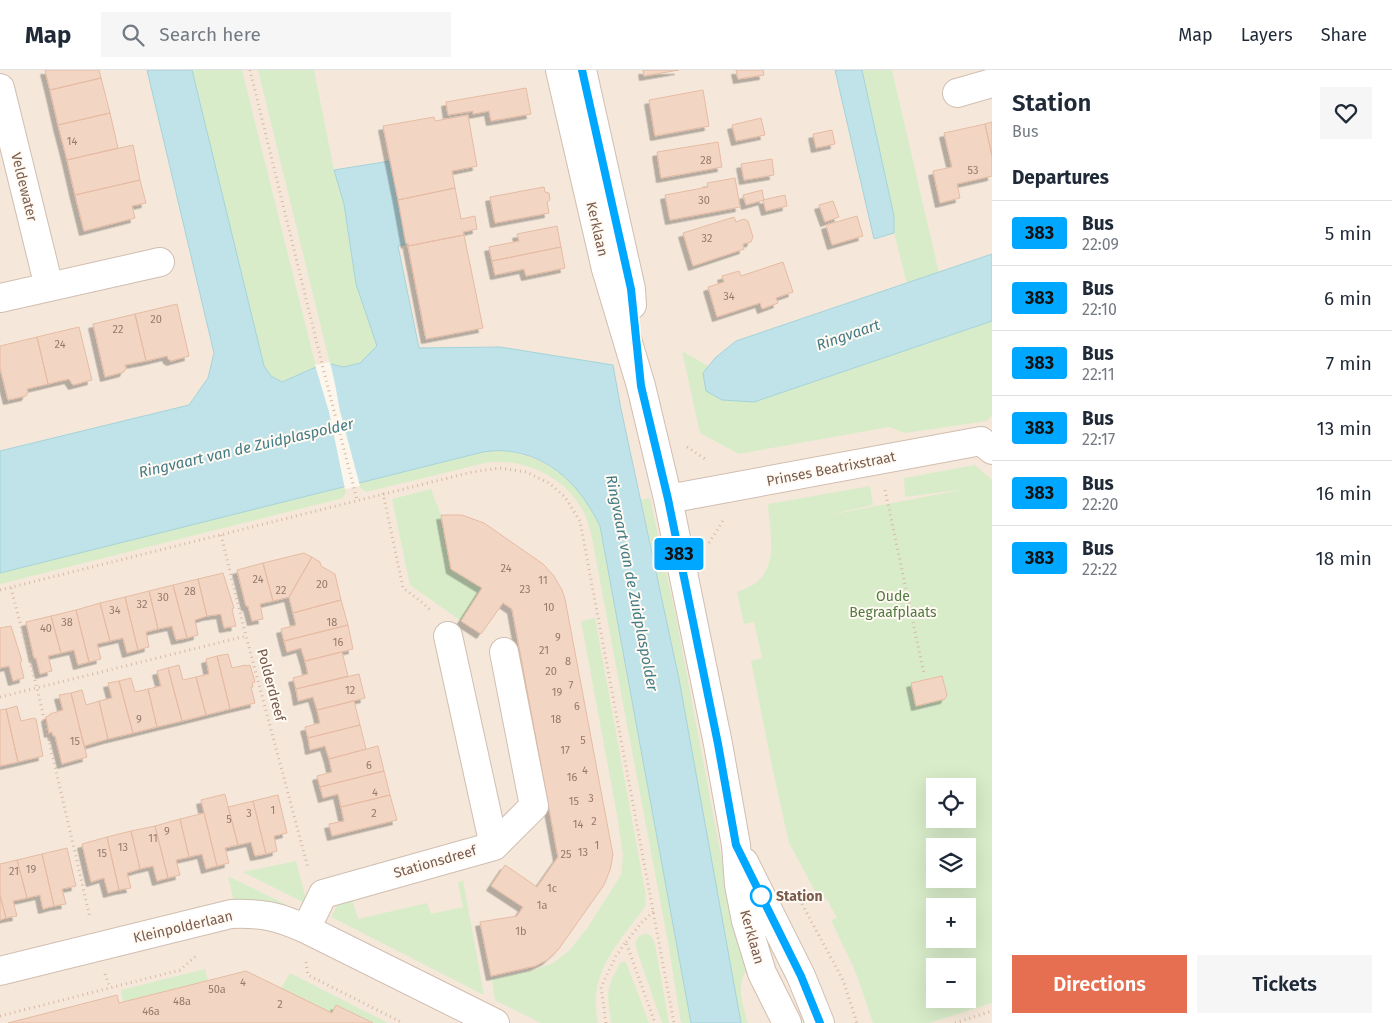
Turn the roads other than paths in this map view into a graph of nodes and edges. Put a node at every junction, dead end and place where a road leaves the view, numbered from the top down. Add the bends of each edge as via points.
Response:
1 (560, 70) edge
2 (582, 70) edge
3 (992, 83) edge
4 (0, 88) edge
5 (957, 93) dead end
6 (160, 262) dead end
7 (49, 287) junction
8 (0, 298) edge
9 (641, 386) junction
10 (992, 450) edge
11 (668, 499) junction
12 (448, 636) road end
13 (504, 652) dead end
14 (736, 845) junction
15 (494, 846) junction
16 (305, 942) junction
17 (0, 971) edge
18 (495, 1023) edge
19 (787, 1023) edge
20 (820, 1023) edge

1 - 9 street, Kerklaan via 606,270
2 - 9 street, Kerklaan via 631,289
3 - 5 street
4 - 7 street, Veldewater
6 - 7 street
7 - 8 street
9 - 11 street, Kerklaan
10 - 11 street, Prinses Beatrixstraat via 981,441
11 - 14 street, Kerklaan
12 - 15 street, Stationsdreef
13 - 15 street via 534,806
14 - 19 street, Kerklaan via 746,921 762,973
14 - 20 street, Kerklaan via 801,976
15 - 16 street, Stationsdreef via 323,894
16 - 17 street, Kleinpolderlaan via 281,918 231,914
16 - 18 street, Kleinpolderlaan

